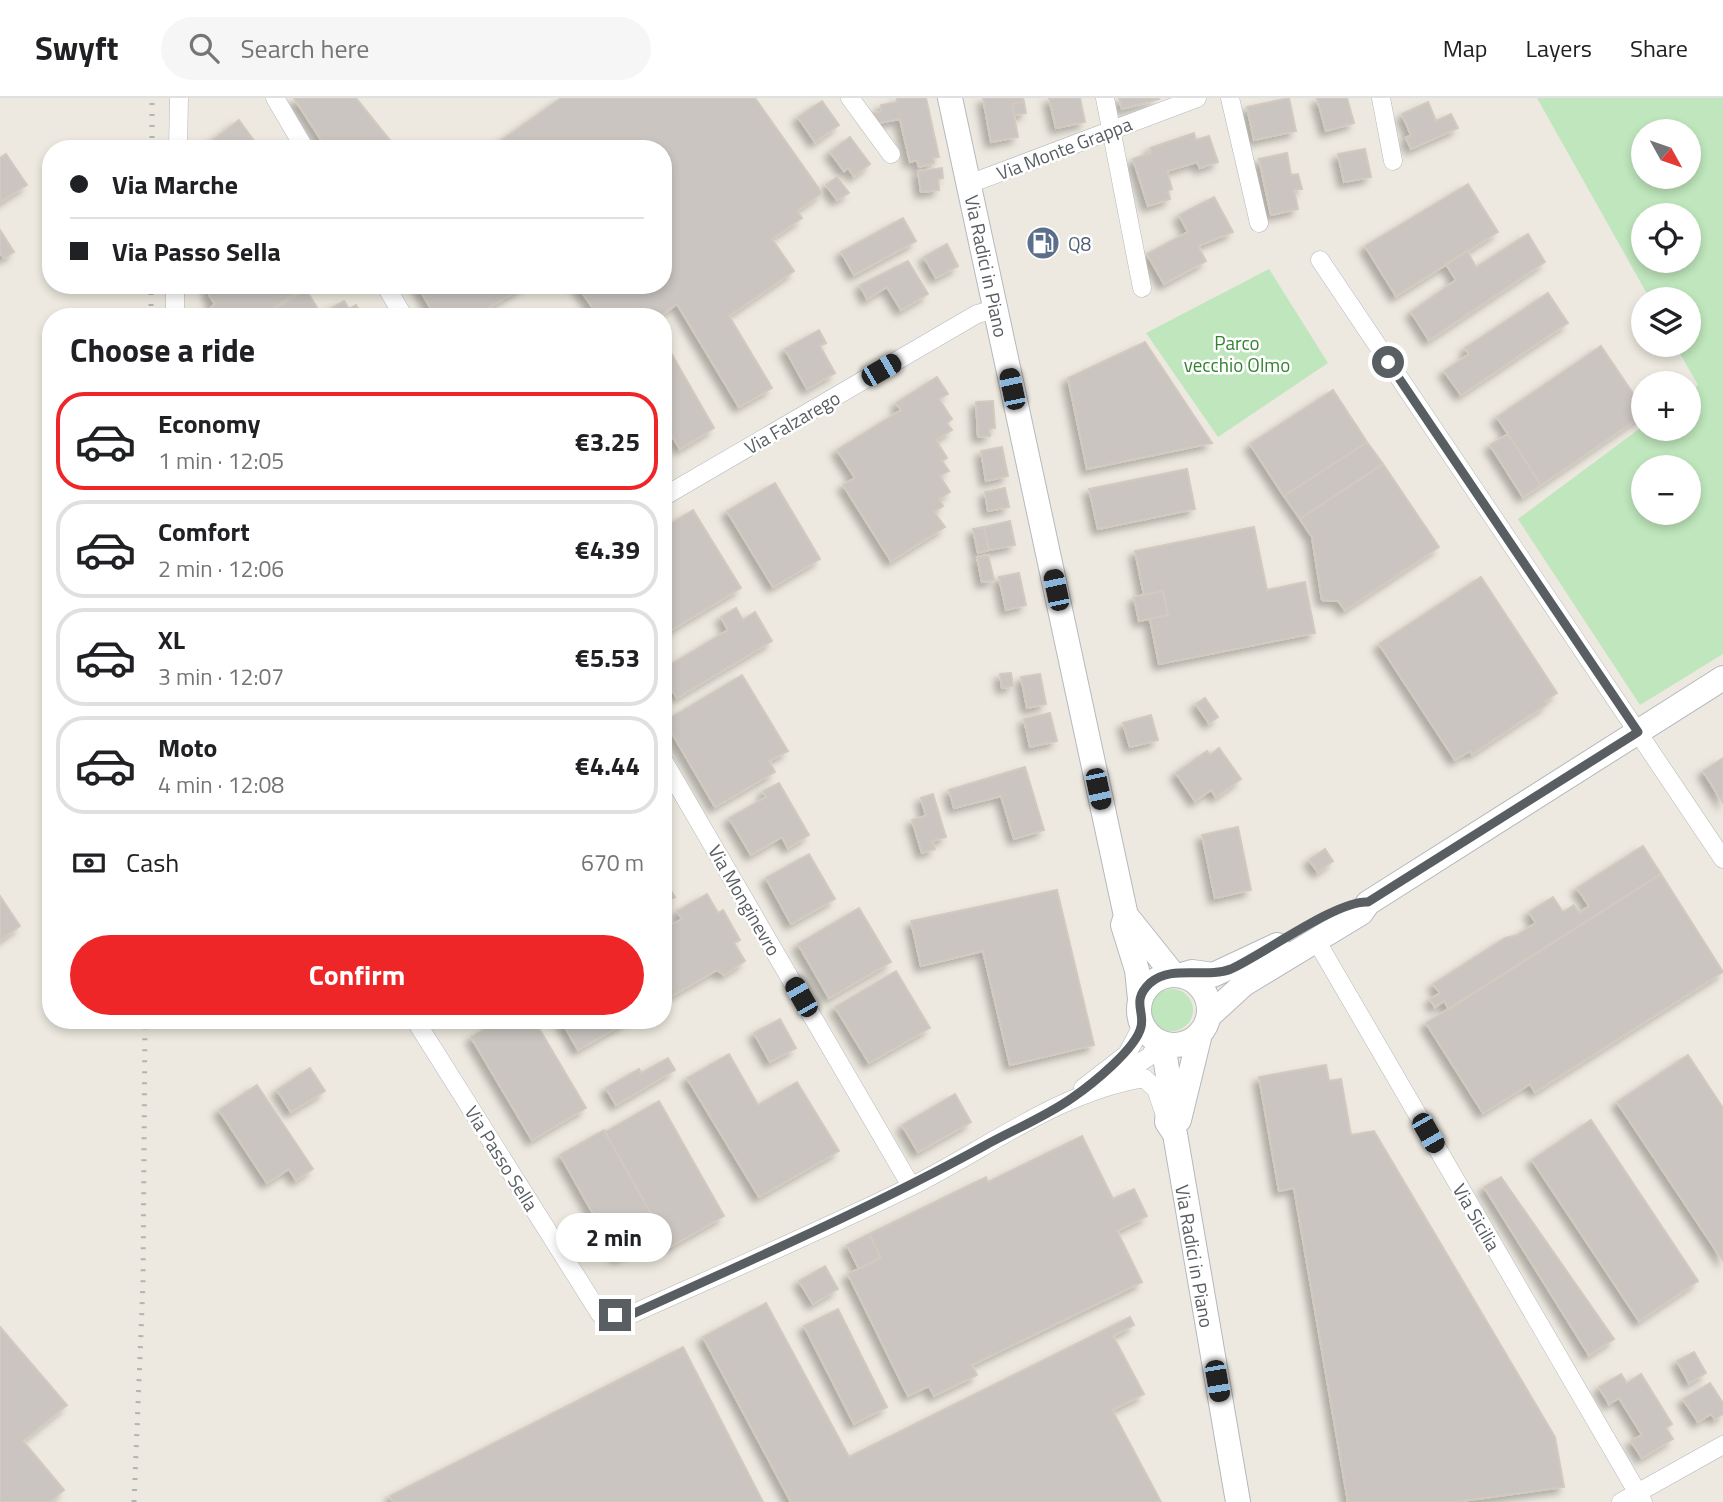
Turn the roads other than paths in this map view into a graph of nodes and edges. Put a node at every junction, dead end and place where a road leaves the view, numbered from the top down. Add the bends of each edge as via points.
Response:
1 (178, 98) edge
2 (275, 98) edge
3 (850, 98) edge
4 (950, 98) edge
5 (1105, 98) edge
6 (1198, 98) edge
7 (1230, 98) edge
8 (1381, 98) edge
9 (1112, 130) junction
10 (178, 140) edge
11 (300, 140) edge
12 (891, 155) dead end
13 (1393, 160) dead end
14 (969, 184) junction
15 (1259, 223) dead end
16 (1320, 260) dead end
17 (1142, 288) dead end
18 (996, 309) junction
19 (672, 492) edge
20 (1723, 678) edge
21 (1638, 732) junction
22 (672, 775) edge
23 (1723, 859) edge
24 (1368, 902) junction
25 (1126, 916) junction
26 (1316, 940) junction
27 (1177, 974) junction
28 (1140, 999) junction
29 (1204, 1025) junction
30 (421, 1029) edge
31 (1155, 1037) junction
32 (1108, 1084) junction
33 (1074, 1097) junction
34 (1171, 1128) junction
35 (911, 1186) junction
36 (1723, 1445) edge
37 (1640, 1497) edge
38 (1238, 1502) edge
39 (1621, 1502) edge

1 - 10 street
2 - 11 street
3 - 12 street
4 - 14 street, Via Radici in Piano
5 - 9 street
6 - 9 street, Via Monte Grappa
7 - 15 street
8 - 13 street
9 - 14 street, Via Monte Grappa
9 - 17 street
14 - 18 street, Via Radici in Piano
16 - 21 street
18 - 19 street, Via Falzarego via 977,314
18 - 25 street, Via Radici in Piano
20 - 21 street
21 - 23 street
21 - 24 street
22 - 35 street, Via Monginevro
24 - 26 street via 1361,914
24 - 27 street via 1356,901 1230,969 1213,975
25 - 27 street
25 - 28 street, Via Radici in Piano via 1123,925 1137,970
26 - 29 street via 1244,984
26 - 37 street, Via Sicilia
27 - 28 street via 1153,981
27 - 29 street via 1200,986 1209,1005
28 - 31 street
29 - 31 street via 1186,1043
29 - 34 street
30 - 35 street, Via Passo Sella via 600,1314 630,1315
31 - 32 street, Via Passo Sella via 1150,1056
31 - 33 street, Via Passo Sella
31 - 34 street via 1170,1088
32 - 33 street, Via Passo Sella
32 - 34 street, Via Passo Sella via 1144,1078 1156,1089
33 - 35 street, Via Passo Sella
34 - 38 street, Via Radici in Piano
36 - 37 street
37 - 39 street

